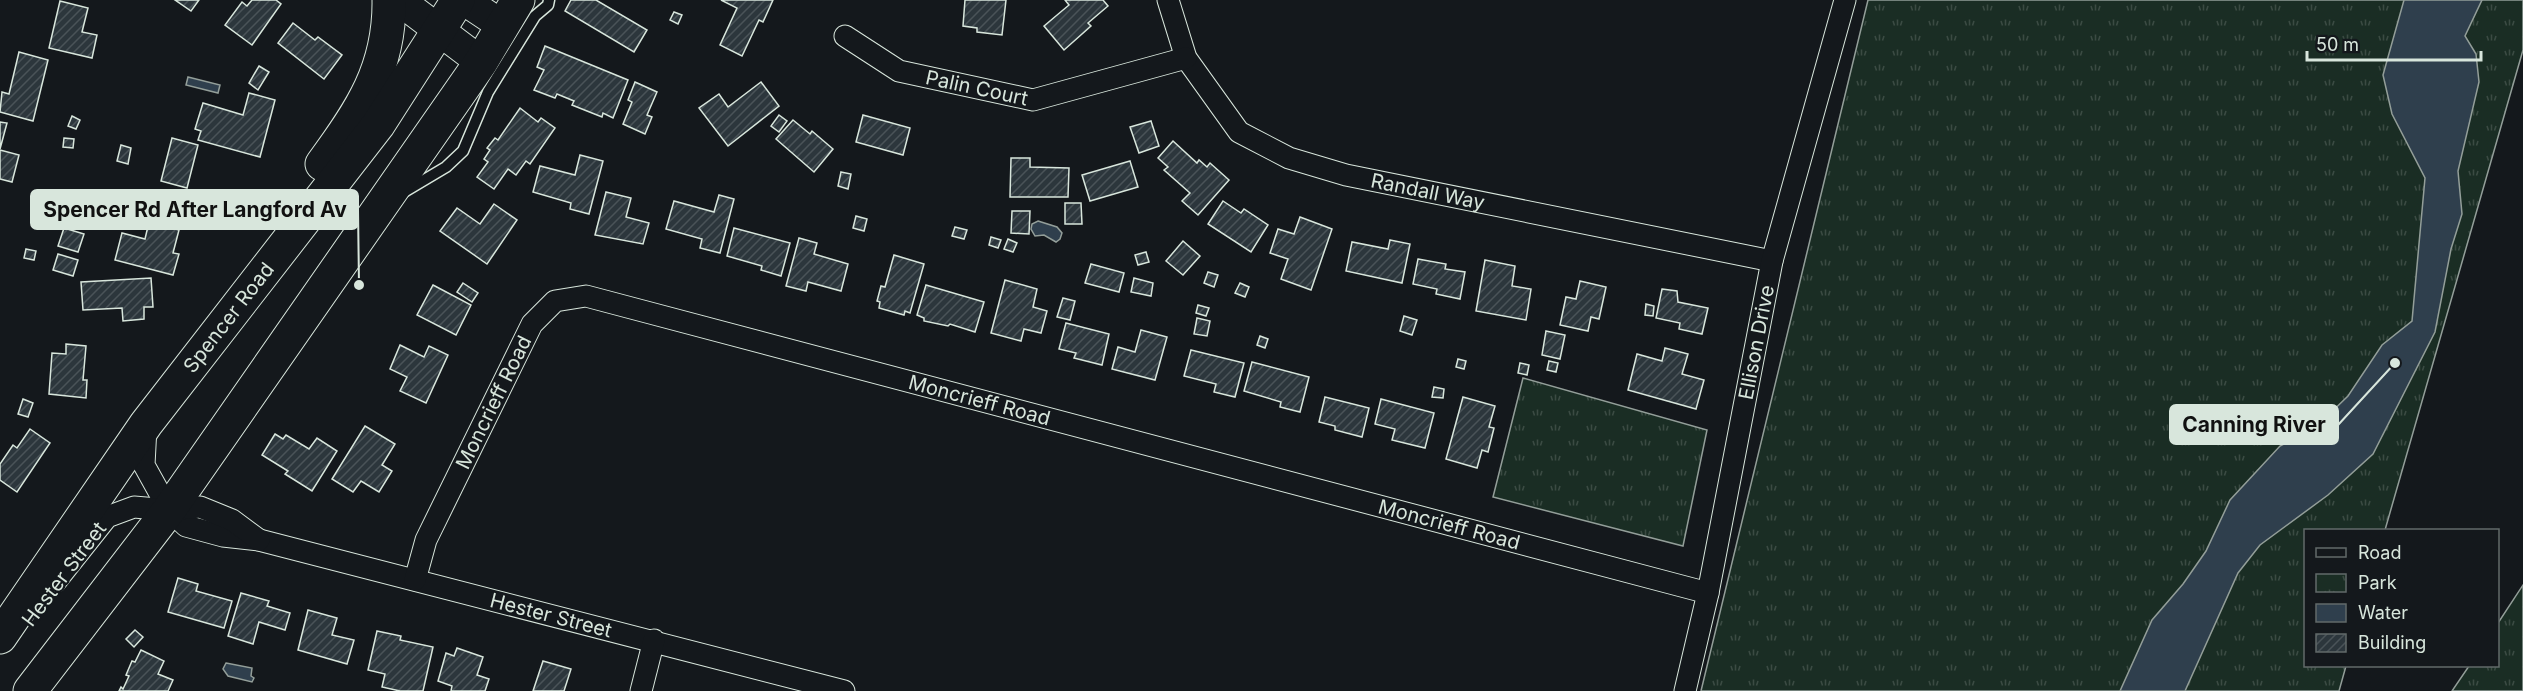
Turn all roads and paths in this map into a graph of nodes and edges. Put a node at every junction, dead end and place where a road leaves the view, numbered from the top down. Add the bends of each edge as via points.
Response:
1 (389, 0) edge
2 (399, 0) edge
3 (458, 0) edge
4 (464, 0) edge
5 (549, 0) edge
6 (1168, 0) edge
7 (1845, 0) edge
8 (510, 13) edge
9 (440, 30) junction
10 (845, 36) dead end
11 (1186, 58) junction
12 (481, 63) junction
13 (379, 209) junction
14 (1772, 261) junction
15 (236, 308) junction
16 (146, 424) junction
17 (169, 510) junction
18 (415, 580) junction
19 (1708, 593) junction
20 (0, 636) edge
21 (654, 640) junction
22 (0, 648) edge
23 (30, 691) edge
24 (641, 691) edge
25 (844, 691) edge
26 (1685, 691) edge

1 - 15 main road via 389,32 382,64 361,106 250,259
2 - 9 main road
3 - 9 main road, Spencer Road
4 - 8 main road
5 - 13 lane via 488,92 463,151 446,167
6 - 11 street, Randall Way
7 - 14 street, Ellison Drive
8 - 12 main road
9 - 12 main road
9 - 15 main road, Spencer Road via 378,125
10 - 11 street, Palin Court via 899,71 1033,100
11 - 14 street, Randall Way via 1239,132 1289,158 1346,175
12 - 13 main road
13 - 17 main road
14 - 19 street, Ellison Drive
15 - 16 main road, Spencer Road
16 - 17 street, Hester Street via 144,465
16 - 20 main road, Spencer Road
17 - 18 street, Hester Street via 186,526 260,540
17 - 22 street, Hester Street via 134,507 107,517 55,582 24,629
17 - 23 main road
18 - 19 street, Moncrieff Road via 426,540 532,324 555,302 586,296
18 - 21 street, Hester Street
19 - 26 street, Ellison Drive
21 - 24 street
21 - 25 street, Hester Street

